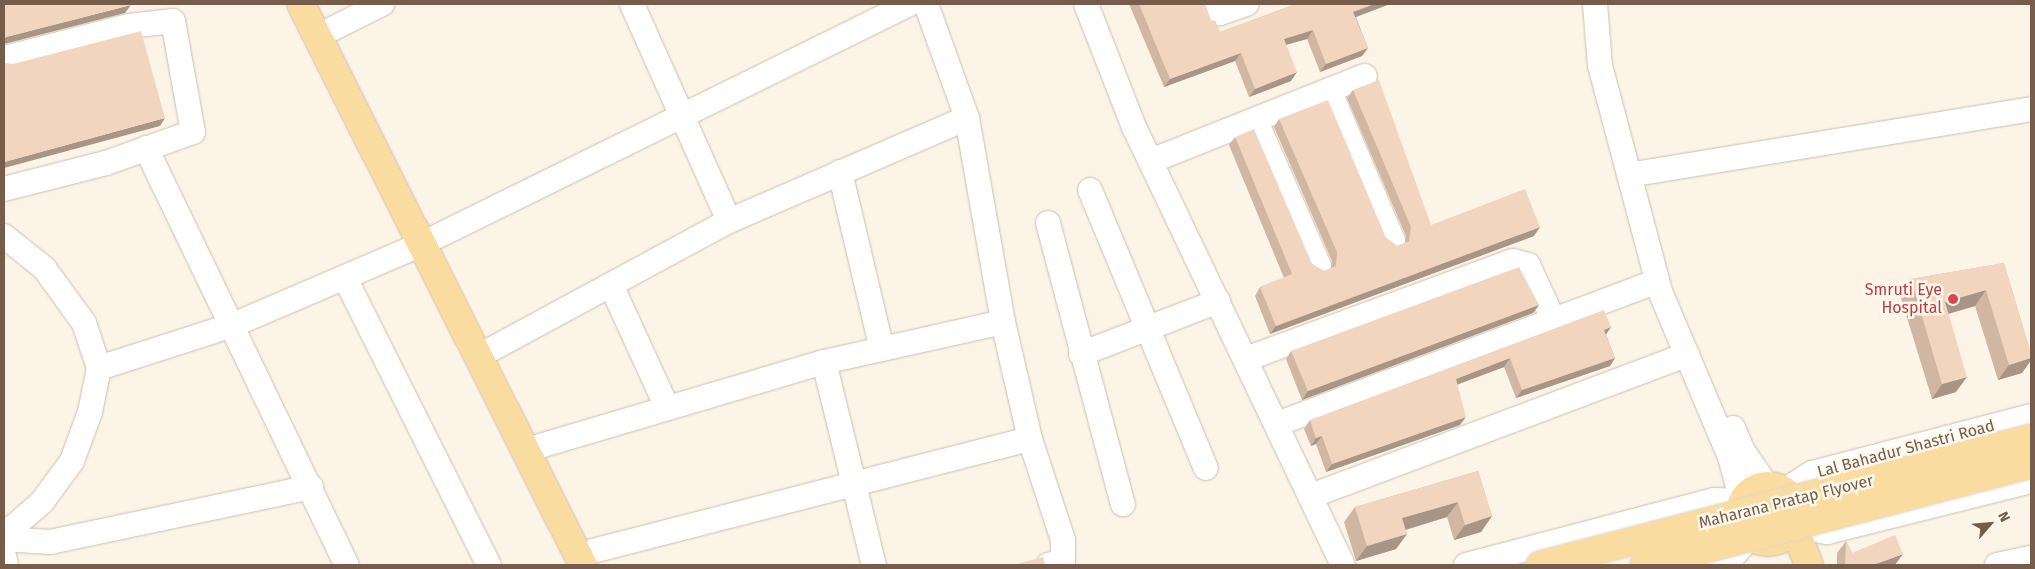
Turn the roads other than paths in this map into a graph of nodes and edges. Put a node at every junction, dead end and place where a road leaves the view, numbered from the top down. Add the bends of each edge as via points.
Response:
1 (302, 4) edge
2 (320, 4) edge
3 (382, 4) edge
4 (632, 4) edge
5 (909, 4) edge
6 (926, 4) edge
7 (1086, 4) edge
8 (1216, 4) edge
9 (1246, 4) edge
10 (1595, 4) edge
11 (1610, 4) edge
12 (170, 12) edge
13 (332, 29) junction
14 (4, 58) edge
15 (1365, 76) dead end
16 (1329, 90) junction
17 (2031, 109) edge
18 (682, 116) junction
19 (967, 118) junction
20 (1256, 121) junction
21 (146, 148) junction
22 (1151, 161) junction
23 (840, 172) junction
24 (1641, 173) junction
25 (4, 189) edge
26 (1090, 190) dead end
27 (729, 221) junction
28 (1048, 223) dead end
29 (4, 236) edge
30 (429, 241) junction
31 (1393, 241) edge
32 (1319, 266) edge
33 (346, 280) junction
34 (1657, 281) junction
35 (611, 286) junction
36 (1218, 301) junction
37 (1554, 321) junction
38 (1003, 322) junction
39 (233, 325) junction
40 (1147, 328) junction
41 (492, 349) junction
42 (882, 349) junction
43 (1081, 354) junction
44 (1687, 355) junction
45 (1246, 359) junction
46 (824, 362) junction
47 (99, 368) junction
48 (666, 405) junction
49 (2031, 416) edge
50 (1277, 424) junction
51 (2031, 438) edge
52 (1030, 439) junction
53 (540, 446) junction
54 (2031, 464) edge
55 (1206, 468) dead end
56 (2031, 481) edge
57 (854, 484) junction
58 (311, 488) junction
59 (1776, 488) junction
60 (1312, 496) junction
61 (1742, 501) junction
62 (1123, 504) dead end
63 (1793, 525) junction
64 (4, 535) edge
65 (4, 539) edge
66 (1759, 539) junction
67 (4, 556) edge
68 (2031, 558) edge
69 (592, 560) edge
70 (6, 565) edge
71 (347, 565) edge
72 (489, 565) edge
73 (874, 565) edge
74 (1048, 565) edge
75 (1343, 565) edge
76 (1466, 565) edge
77 (1540, 565) edge
78 (1644, 565) edge
79 (1700, 565) edge
80 (1790, 565) edge
81 (1809, 565) edge
82 (1997, 565) edge

1 - 30 main road
2 - 13 main road
3 - 13 street
4 - 18 street
5 - 18 street
6 - 19 street
7 - 22 street
8 - 9 street via 1220,13
10 - 34 street via 1600,66
11 - 24 street via 1614,64
12 - 14 street via 129,26
12 - 21 street via 192,132
13 - 30 main road
15 - 16 street
16 - 20 street
16 - 31 street
17 - 24 street
18 - 27 street
18 - 30 street
19 - 23 street
19 - 38 street
20 - 22 street
20 - 32 street
21 - 25 street
21 - 39 street
22 - 36 street
23 - 27 street
23 - 42 street
24 - 59 street via 1674,287 1743,452
26 - 40 street
27 - 35 street
28 - 43 street
29 - 47 street via 44,268 84,323
30 - 33 street
30 - 41 main road
30 - 69 main road
33 - 39 street
33 - 72 street
34 - 37 street
34 - 44 street
35 - 41 street
35 - 48 street
36 - 40 street
36 - 45 street
37 - 45 street via 1528,265 1513,261
37 - 50 street
38 - 42 street
38 - 52 street
39 - 47 street
39 - 58 street
40 - 43 street
40 - 55 street
41 - 53 main road
42 - 46 street
43 - 62 street
44 - 60 street
44 - 61 street via 1730,457
45 - 50 street
46 - 48 street
46 - 57 street
47 - 64 street via 90,412 72,461 42,502
48 - 53 street
49 - 59 street, Lal Bahadur Shastri Road via 1812,473
50 - 60 street
51 - 77 main road, Maharana Pratap Flyover, bridge
52 - 57 street
52 - 74 street via 1063,540 1063,562
53 - 69 main road
54 - 78 main road, Maharana Pratap Flyover, bridge
56 - 63 street via 1827,532
57 - 69 street
57 - 73 street
58 - 65 street via 50,542
58 - 71 street
59 - 61 main road via 1752,490
59 - 63 main road via 1795,510
60 - 75 street
61 - 66 main road via 1740,520
61 - 76 street via 1714,500
63 - 66 main road via 1783,538
63 - 81 main road
66 - 79 street via 1733,556
66 - 80 main road
67 - 70 street
68 - 82 street

